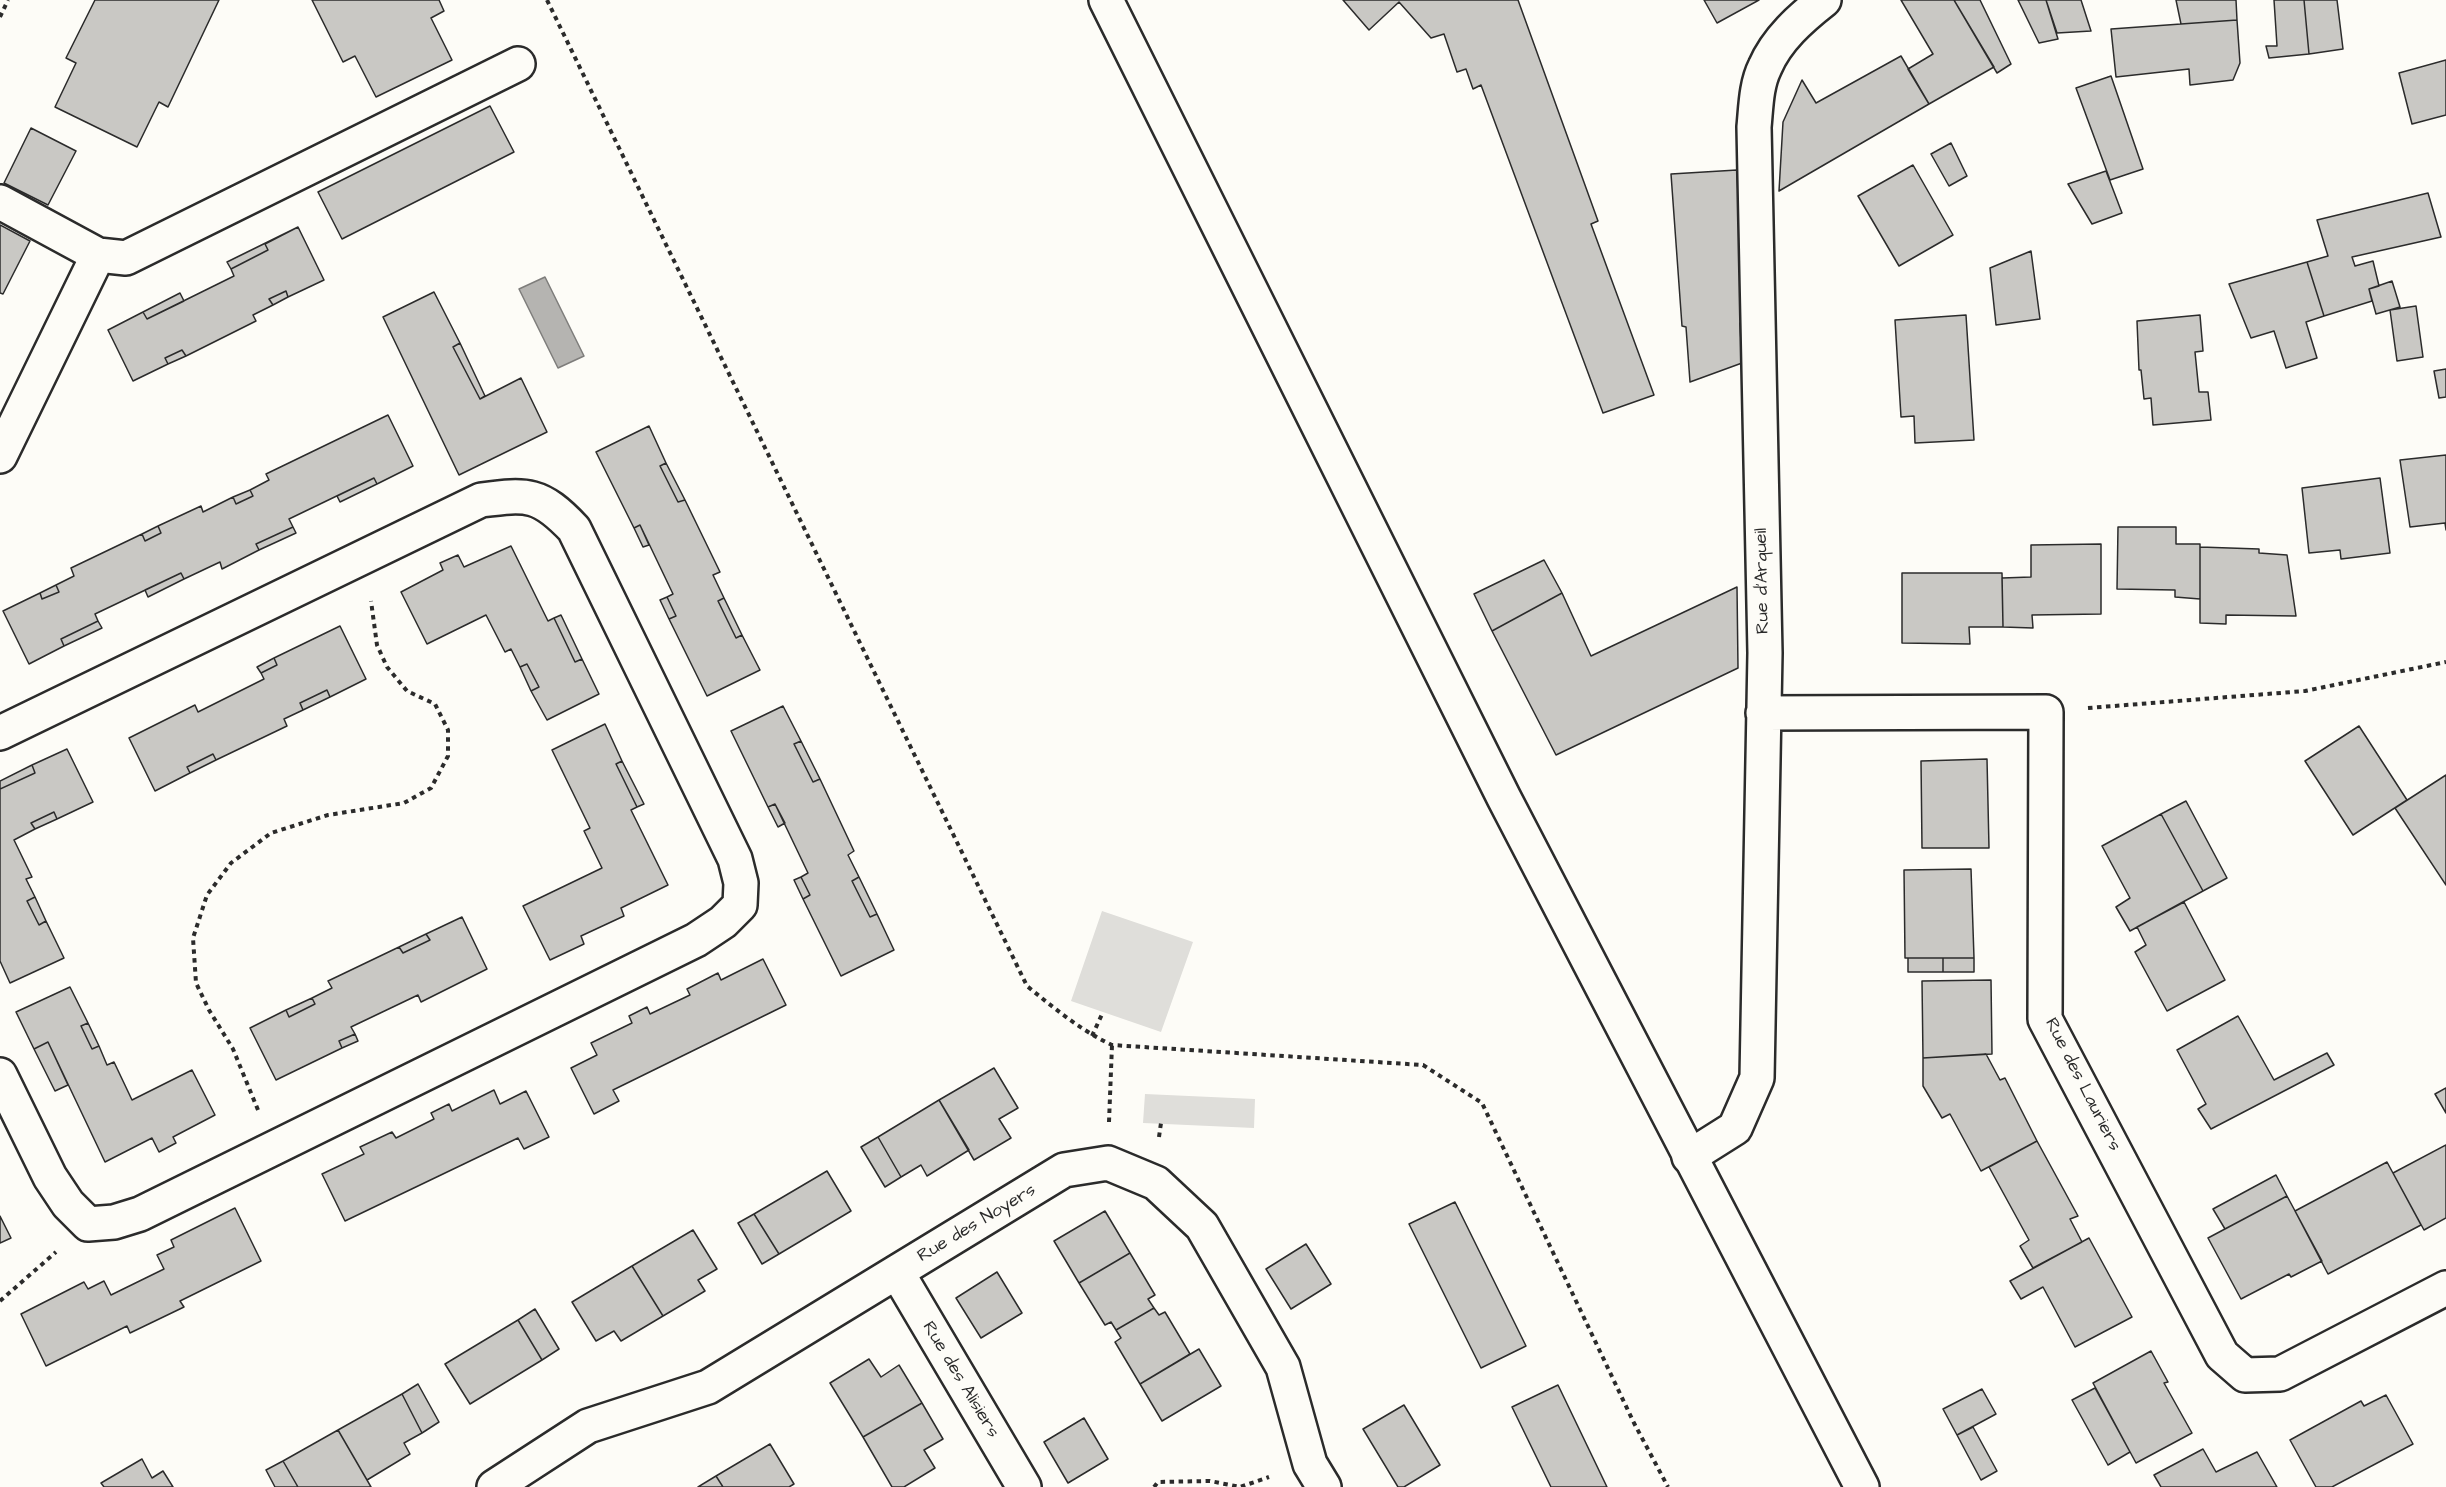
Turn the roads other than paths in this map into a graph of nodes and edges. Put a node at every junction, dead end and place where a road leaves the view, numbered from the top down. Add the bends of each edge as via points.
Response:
1 (1106, 0) edge
2 (1806, 6) edge
3 (518, 64) dead end
4 (0, 202) edge
5 (98, 255) junction
6 (0, 456) edge
7 (1763, 713) junction
8 (0, 733) edge
9 (0, 1075) edge
10 (1689, 1158) junction
11 (897, 1272) junction
12 (2446, 1288) edge
13 (1317, 1475) edge
14 (494, 1487) edge
15 (1024, 1487) edge
16 (1862, 1487) edge

1 - 10 street via 1499,788
2 - 7 street, Rue d'Arqueil via 1765,67 1757,92 1754,127
3 - 5 street via 126,258
4 - 5 street
5 - 6 street
7 - 10 street, Rue d'Arqueil via 1757,1078 1735,1128
7 - 12 street, Rue des Lauriers via 2046,711 2045,1019 2222,1355 2245,1375 2280,1374
8 - 9 street via 481,500 537,498 558,512 573,529 735,859 741,884 740,905 696,940 140,1214 114,1222 88,1224 68,1204 50,1178
10 - 16 street
11 - 13 street, Rue des Noyers via 1064,1170 1108,1163 1156,1183 1202,1226 1283,1367
11 - 14 street, Rue des Noyers via 708,1387 588,1426
11 - 15 street, Rue des Alisiers

